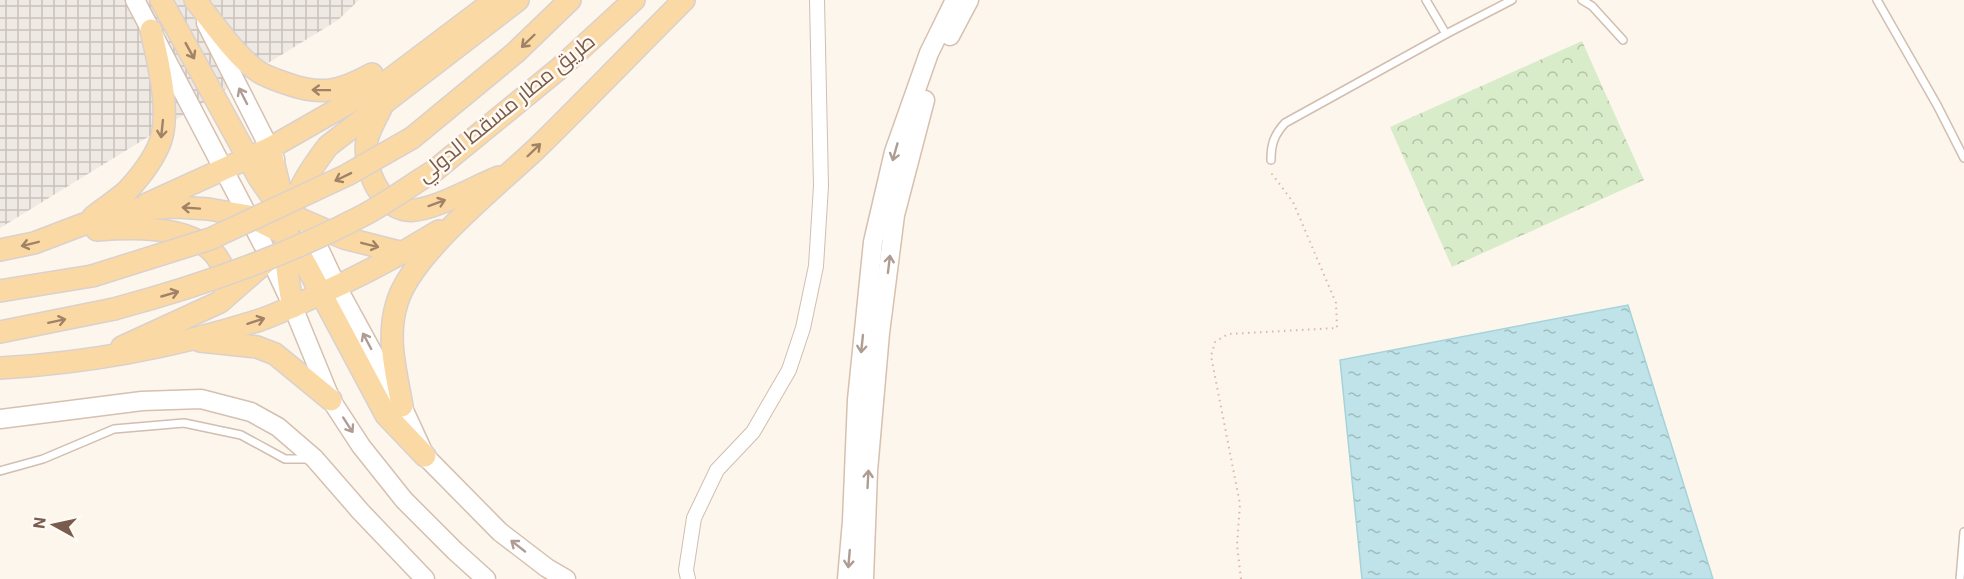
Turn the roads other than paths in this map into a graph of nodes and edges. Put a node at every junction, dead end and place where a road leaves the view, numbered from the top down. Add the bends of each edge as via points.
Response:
1 (135, 0) edge
2 (161, 0) edge
3 (194, 0) edge
4 (495, 0) edge
5 (518, 0) edge
6 (570, 0) edge
7 (634, 0) edge
8 (684, 0) edge
9 (817, 0) edge
10 (955, 0) edge
11 (969, 0) edge
12 (1426, 0) edge
13 (1512, 0) edge
14 (1582, 0) edge
15 (1877, 0) edge
16 (151, 30) junction
17 (450, 34) junction
18 (1446, 34) junction
19 (1623, 40) dead end
20 (386, 100) junction
21 (270, 148) junction
22 (249, 158) junction
23 (1964, 158) edge
24 (1272, 160) road end
25 (225, 169) junction
26 (512, 171) junction
27 (136, 209) junction
28 (249, 216) junction
29 (289, 217) junction
30 (461, 219) junction
31 (84, 224) junction
32 (63, 233) junction
33 (0, 250) edge
34 (403, 253) junction
35 (270, 258) junction
36 (329, 290) junction
37 (0, 291) edge
38 (220, 302) junction
39 (293, 307) junction
40 (0, 332) edge
41 (190, 340) junction
42 (97, 358) junction
43 (0, 368) edge
44 (331, 400) junction
45 (402, 406) junction
46 (0, 419) edge
47 (425, 456) junction
48 (314, 458) junction
49 (0, 471) edge
50 (1964, 531) edge
51 (425, 579) edge
52 (486, 579) edge
53 (566, 579) edge
54 (688, 579) edge
55 (847, 579) edge
56 (864, 579) edge
57 (1960, 579) edge

1 - 16 street
2 -> 22 main road
17 -> 3 main road via 352,85 327,91 302,89 259,72
21 -> 3 street
4 - 17 main road
5 - 20 main road
6 -> 37 main road, طريق مطار مسقط الدولي, bridge via 515,53 412,138 347,175 210,239 92,276
40 -> 7 main road, طريق مطار مسقط الدولي, bridge via 114,309 218,279 366,214 434,171 561,68
26 -> 8 main road
9 - 54 street via 821,186 816,266 803,328 783,381 753,432 717,470 694,518
10 -> 55 street via 929,52 894,152 873,242 856,400
56 -> 11 street via 879,333 895,215 918,120 938,60
12 - 18 lane
13 - 18 lane
14 - 19 lane
15 - 23 lane
16 - 25 street
16 -> 31 main road via 164,98 161,143 126,192
17 - 21 main road via 389,80
18 - 24 lane via 1285,123 1271,146
20 -> 26 main road via 370,129 368,167 384,197 399,208 418,210
20 - 29 main road via 328,146 310,169
21 - 22 main road
21 - 29 main road
22 - 25 main road
22 - 29 main road
25 - 27 main road
25 - 28 street
26 - 30 main road
28 -> 27 main road via 177,207
27 - 31 main road
28 - 29 main road
28 - 35 street
29 -> 34 main road via 344,238
29 - 35 main road
29 - 36 main road
29 - 39 main road via 287,276
30 - 34 main road
30 - 45 main road via 423,258 397,301 391,327 392,350
31 - 32 main road
32 -> 33 main road
32 - 38 main road via 150,228 184,235 218,257 227,282
34 - 36 main road
35 - 38 main road
35 - 39 street
36 - 39 main road
45 -> 36 street
36 - 47 main road via 386,415
38 - 42 main road
41 -> 39 main road
39 - 44 street
41 - 42 main road
41 - 44 main road via 257,347 275,354
42 - 43 main road
44 -> 52 street via 404,500
45 - 47 street
46 - 48 street via 142,401 201,399 251,412
53 -> 47 street via 500,532
48 - 49 lane via 285,459 241,435 184,423 114,429 43,459
48 - 51 street
50 - 57 lane

